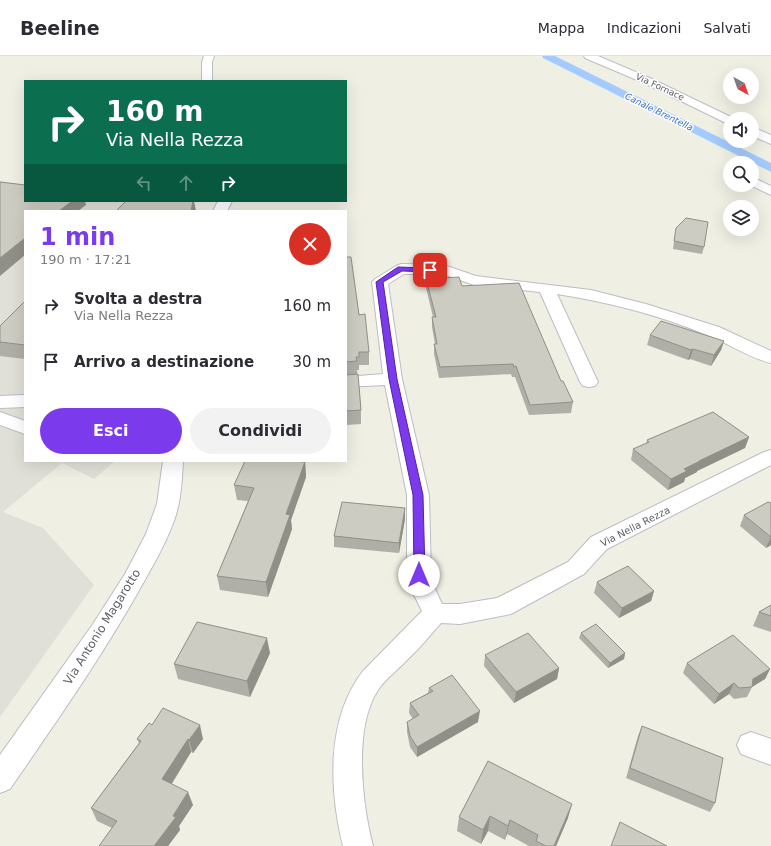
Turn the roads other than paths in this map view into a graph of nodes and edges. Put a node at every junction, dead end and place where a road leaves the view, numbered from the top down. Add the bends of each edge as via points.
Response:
1 (209, 56) edge
2 (589, 56) edge
3 (207, 80) edge
4 (723, 117) edge
5 (759, 134) edge
6 (771, 140) edge
7 (759, 185) edge
8 (771, 191) edge
9 (546, 288) junction
10 (771, 358) edge
11 (393, 379) junction
12 (347, 382) edge
13 (589, 382) dead end
14 (24, 401) edge
15 (0, 402) edge
16 (0, 418) edge
17 (24, 428) edge
18 (771, 457) edge
19 (173, 462) edge
20 (435, 613) junction
21 (0, 779) edge
22 (358, 846) edge

1 - 3 street via 206,61 209,75
2 - 4 street, Via Fornace
5 - 6 street
7 - 8 street
9 - 10 street via 591,295 640,307 713,331
9 - 11 street via 474,280 444,270 401,269 389,276 380,282
9 - 13 street
11 - 12 street
11 - 20 street via 418,495 419,575
14 - 15 street
16 - 17 street
18 - 20 street, Via Nella Rezza via 599,543 576,568 508,605 460,614
19 - 21 street, Via Antonio Magarotto via 172,490 164,518 150,549 83,662
20 - 22 street via 374,675 356,706 350,738 349,778 351,820

